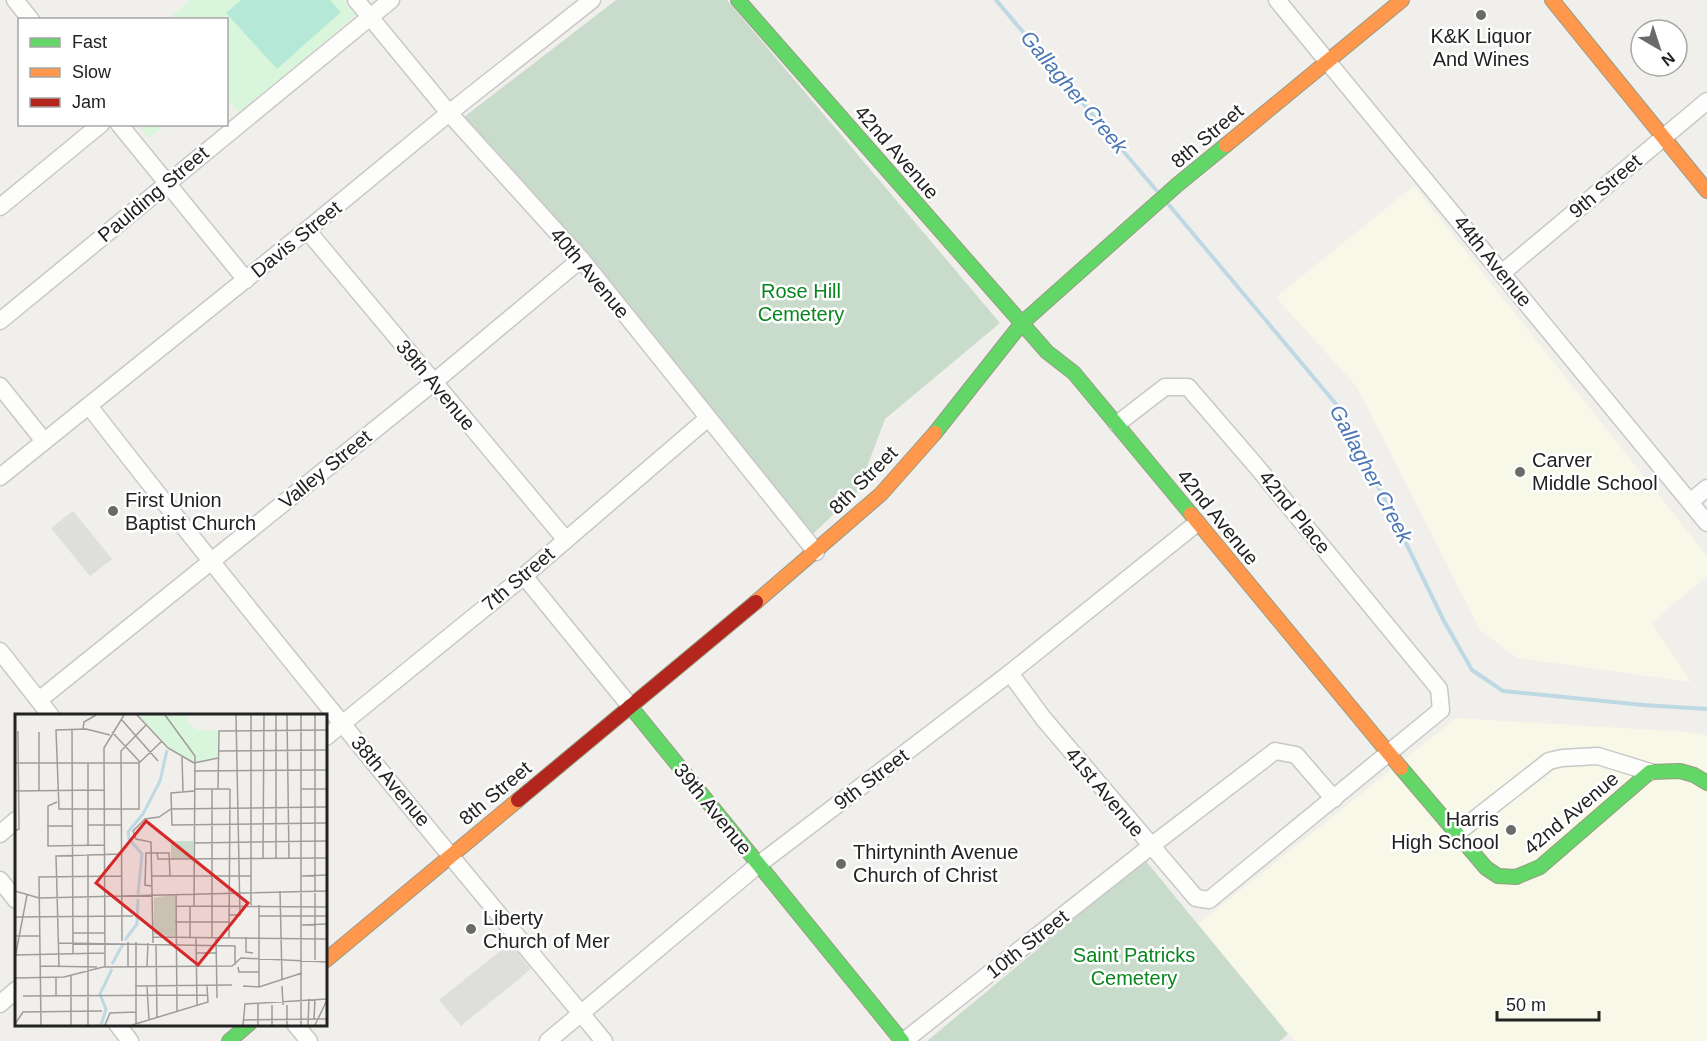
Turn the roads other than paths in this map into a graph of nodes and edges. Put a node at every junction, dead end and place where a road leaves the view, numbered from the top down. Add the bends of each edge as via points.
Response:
1 (15, 0) edge
2 (356, 0) edge
3 (391, 0) edge
4 (592, 0) edge
5 (738, 0) edge
6 (1277, 0) edge
7 (1402, 0) edge
8 (1552, 0) edge
9 (370, 16) junction
10 (29, 18) edge
11 (1328, 61) junction
12 (1707, 101) edge
13 (449, 113) junction
14 (99, 126) edge
15 (121, 126) edge
16 (1663, 137) junction
17 (167, 182) junction
18 (1707, 191) edge
19 (0, 207) edge
20 (307, 231) junction
21 (581, 259) junction
22 (1503, 272) junction
23 (246, 280) junction
24 (0, 321) edge
25 (1022, 323) junction
26 (434, 382) junction
27 (0, 386) edge
28 (89, 406) junction
29 (708, 418) junction
30 (1117, 424) junction
31 (44, 441) junction
32 (0, 477) edge
33 (1707, 488) edge
34 (1690, 502) junction
35 (1197, 523) junction
36 (1707, 523) edge
37 (566, 540) junction
38 (816, 552) junction
39 (212, 561) junction
40 (524, 576) junction
41 (0, 651) edge
42 (1010, 673) junction
43 (39, 700) junction
44 (630, 706) junction
45 (50, 714) edge
46 (343, 723) junction
47 (327, 736) edge
48 (1389, 754) junction
49 (1650, 772) junction
50 (1707, 783) edge
51 (1334, 799) junction
52 (15, 821) edge
53 (1457, 832) junction
54 (0, 834) edge
55 (1151, 846) junction
56 (452, 855) junction
57 (758, 865) junction
58 (0, 880) edge
59 (15, 899) edge
60 (327, 959) edge
61 (15, 991) edge
62 (0, 1004) edge
63 (582, 1014) junction
64 (119, 1026) edge
65 (247, 1026) edge
66 (297, 1026) edge
67 (130, 1041) edge
68 (229, 1041) edge
69 (309, 1041) edge
70 (548, 1041) edge
71 (604, 1041) edge
72 (903, 1041) edge

1 - 10 street
2 - 9 street, 40th Avenue
3 - 9 street, Paulding Street
4 - 13 street, Davis Street
5 - 25 street, 42nd Avenue
6 - 11 street, 44th Avenue
7 - 11 street, 8th Street
8 - 16 street
9 - 13 street, 40th Avenue
9 - 17 street, Paulding Street
11 - 22 street, 44th Avenue
11 - 25 street, 8th Street via 1177,185
12 - 16 street, 9th Street
13 - 20 street, Davis Street
13 - 21 street, 40th Avenue
14 - 19 street
15 - 17 street
16 - 18 street
16 - 22 street, 9th Street
17 - 23 street
17 - 24 street, Paulding Street
20 - 23 street, Davis Street
20 - 26 street, 39th Avenue
21 - 26 street, Valley Street
21 - 29 street, 40th Avenue
22 - 34 street, 44th Avenue
23 - 28 street, Davis Street
25 - 30 street, 42nd Avenue via 1047,352 1074,373
25 - 38 street, 8th Street via 933,436 881,494
26 - 37 street, 39th Avenue
26 - 39 street, Valley Street
27 - 31 street
28 - 31 street, Davis Street
28 - 39 street, 38th Avenue
29 - 37 street, 7th Street
29 - 38 street, 40th Avenue
30 - 35 street, 42nd Avenue
30 - 48 street, 42nd Place via 1165,387 1188,387 1257,466 1439,689 1441,710
31 - 32 street, Davis Street
33 - 34 street
34 - 36 street, 44th Avenue
35 - 42 street, 9th Street
35 - 48 street, 42nd Avenue
37 - 40 street, 7th Street
38 - 44 street, 8th Street
39 - 43 street, Valley Street
39 - 46 street, 38th Avenue
40 - 44 street, 39th Avenue
40 - 46 street, 7th Street
41 - 43 street
42 - 55 street, 41st Avenue
42 - 57 street, 9th Street
43 - 45 street
44 - 56 street, 8th Street
44 - 57 street, 39th Avenue
46 - 47 street, 7th Street
46 - 56 street, 38th Avenue
48 - 51 street
48 - 53 street, 42nd Avenue
49 - 50 street, 42nd Avenue via 1685,771
49 - 53 street via 1598,756 1550,761
49 - 53 street, 42nd Avenue via 1540,867 1526,874 1498,876 1486,868
51 - 55 street, 10th Street via 1296,755 1275,751
51 - 55 street, 41st Avenue via 1209,900 1196,898
52 - 54 street
55 - 72 street, 10th Street
56 - 60 street, 8th Street
56 - 63 street, 38th Avenue
57 - 63 street, 9th Street
57 - 72 street, 39th Avenue
58 - 59 street
61 - 62 street
63 - 70 street, 9th Street
63 - 71 street, 38th Avenue
64 - 67 street
65 - 68 street
66 - 69 street

